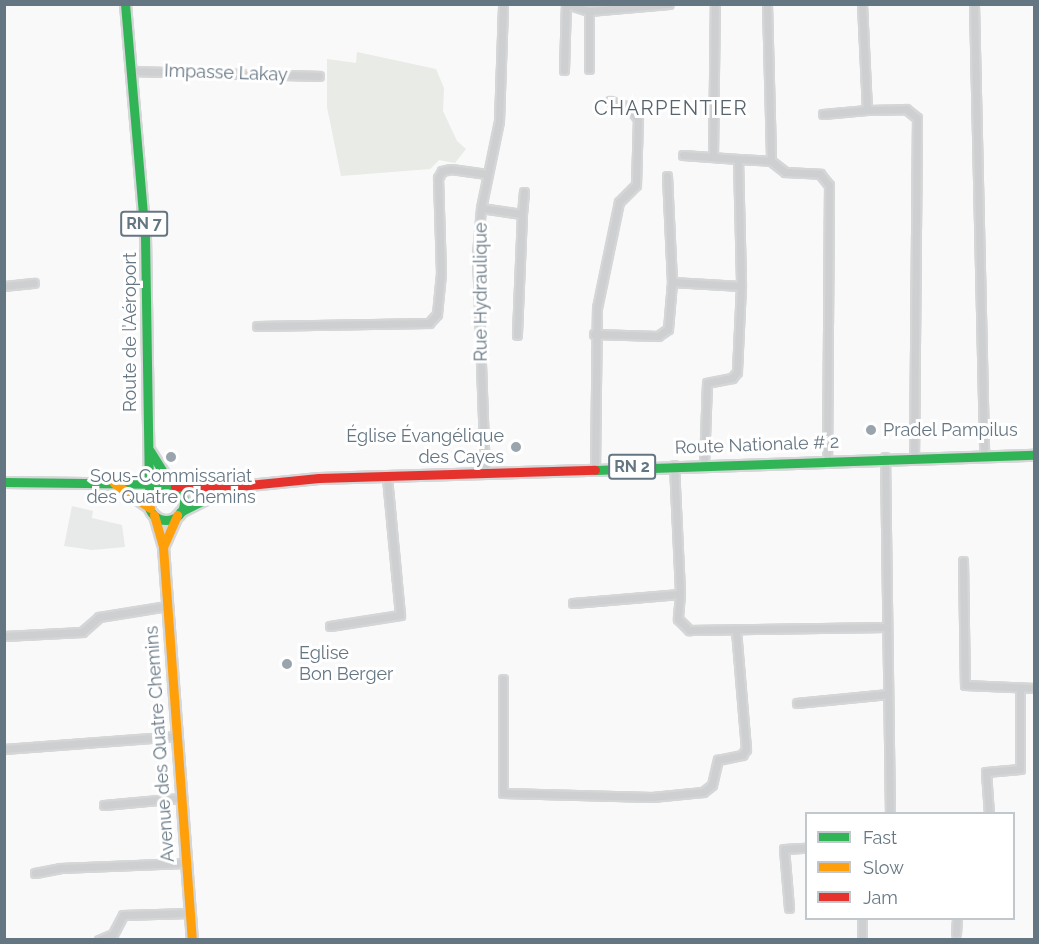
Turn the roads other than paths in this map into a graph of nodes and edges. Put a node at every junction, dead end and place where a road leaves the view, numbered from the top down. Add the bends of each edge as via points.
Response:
1 (125, 4) edge
2 (503, 4) edge
3 (567, 4) edge
4 (669, 4) edge
5 (715, 4) edge
6 (767, 4) edge
7 (862, 4) edge
8 (974, 4) edge
9 (589, 11) junction
10 (590, 69) dead end
11 (132, 70) junction
12 (564, 70) dead end
13 (320, 76) dead end
14 (610, 102) dead end
15 (867, 110) junction
16 (824, 114) dead end
17 (683, 155) dead end
18 (713, 157) junction
19 (738, 159) junction
20 (771, 161) junction
21 (487, 174) junction
22 (668, 176) dead end
23 (524, 192) dead end
24 (481, 208) junction
25 (522, 214) junction
26 (672, 282) junction
27 (34, 283) dead end
28 (4, 286) edge
29 (741, 286) junction
30 (258, 326) dead end
31 (594, 334) junction
32 (517, 335) dead end
33 (148, 445) junction
34 (984, 455) junction
35 (1035, 455) edge
36 (885, 457) junction
37 (914, 457) junction
38 (827, 459) junction
39 (704, 464) junction
40 (674, 465) junction
41 (595, 469) junction
42 (485, 473) junction
43 (387, 477) junction
44 (4, 482) edge
45 (112, 482) junction
46 (149, 483) junction
47 (171, 485) junction
48 (229, 487) junction
49 (150, 495) junction
50 (152, 512) junction
51 (179, 514) junction
52 (163, 547) junction
53 (963, 561) dead end
54 (680, 594) junction
55 (573, 603) dead end
56 (167, 606) junction
57 (330, 626) dead end
58 (887, 627) junction
59 (736, 629) junction
60 (4, 636) edge
61 (503, 679) dead end
62 (1020, 687) junction
63 (1035, 688) edge
64 (888, 694) junction
65 (797, 703) dead end
66 (175, 736) junction
67 (4, 748) edge
68 (180, 798) junction
69 (104, 805) dead end
70 (890, 812) edge
71 (989, 812) edge
72 (805, 848) edge
73 (185, 863) junction
74 (35, 873) dead end
75 (789, 908) dead end
76 (190, 913) junction
77 (862, 920) edge
78 (957, 920) edge
79 (956, 933) dead end
80 (99, 939) edge
81 (192, 939) edge
82 (862, 939) edge

1 - 11 main road, Route de l’Aéroport / RN 7
2 - 21 street, Rue Hydraulique via 499,121
3 - 9 street
3 - 12 street
4 - 9 street
5 - 18 street
6 - 20 street
7 - 15 street
8 - 34 street
9 - 10 street
11 - 13 street, Impasse Lakay
11 - 33 main road, Route de l’Aéroport / RN 7 via 145,236
14 - 31 street via 629,107 638,119 636,185 619,202
15 - 16 street
15 - 37 street via 906,109 917,118
17 - 18 street
18 - 19 street
19 - 20 street
19 - 29 street
20 - 38 street via 785,172 820,174 829,184
21 - 24 street, Rue Hydraulique
21 - 30 street via 451,169 439,174 441,273 437,314 429,324
22 - 26 street
23 - 25 street
24 - 25 street
24 - 42 street, Rue Hydraulique via 477,265
25 - 32 street
26 - 29 street
26 - 31 street via 669,325 662,335
27 - 28 street
29 - 39 street via 737,372 732,378 712,379 706,386
31 - 41 street
33 - 46 main road, Route de l’Aéroport / RN 7
33 - 47 main road, Route de l’Aéroport / RN 7 via 157,467
34 - 35 main road, Route Nationale # 2 / RN 2
34 - 37 main road, Route Nationale # 2 / RN 2
36 - 37 main road, Route Nationale # 2 / RN 2
36 - 38 main road, Route Nationale # 2 / RN 2
36 - 58 street
38 - 39 main road, Route Nationale # 2 / RN 2
39 - 40 main road, Route Nationale # 2 / RN 2
40 - 41 main road, Route Nationale # 2 / RN 2
40 - 54 street
41 - 42 main road, Route Nationale # 2 / RN 2
42 - 43 main road, Route Nationale # 2 / RN 2
43 - 48 main road, Route Nationale # 2 / RN 2 via 319,478
43 - 57 street via 400,615
44 - 45 main road, Route Nationale # 2
45 - 46 main road, Route Nationale # 2
45 - 50 main road
46 - 47 main road, Route Nationale # 2
46 - 49 main road, Route de l’Aéroport / RN 7
47 - 48 main road, Route Nationale # 2 / RN 2
47 - 49 main road
47 - 51 main road via 184,501
48 - 51 main road, Route Nationale # 2 / RN 2
49 - 50 main road
50 - 51 main road via 167,519
50 - 52 main road, Avenue des Quatre Chemins
51 - 52 main road, Avenue des Quatre Chemins
52 - 56 main road, Avenue des Quatre Chemins
53 - 62 street via 965,686
54 - 55 street
54 - 59 street via 678,620 684,629
56 - 60 street via 99,617 82,632
56 - 66 main road, Avenue des Quatre Chemins
58 - 59 street
58 - 64 street
59 - 61 street via 746,749 742,755 715,763 712,785 703,792 652,796 502,793
62 - 63 street
62 - 71 street via 1020,769 986,772
64 - 65 street
64 - 70 street
66 - 67 street
66 - 68 main road, Avenue des Quatre Chemins
68 - 69 street
68 - 73 main road, Avenue des Quatre Chemins
72 - 75 street via 784,849
73 - 74 street via 60,868
73 - 76 main road, Avenue des Quatre Chemins
76 - 80 street via 123,915 113,934
76 - 81 main road, Avenue des Quatre Chemins
77 - 82 street
78 - 79 street

